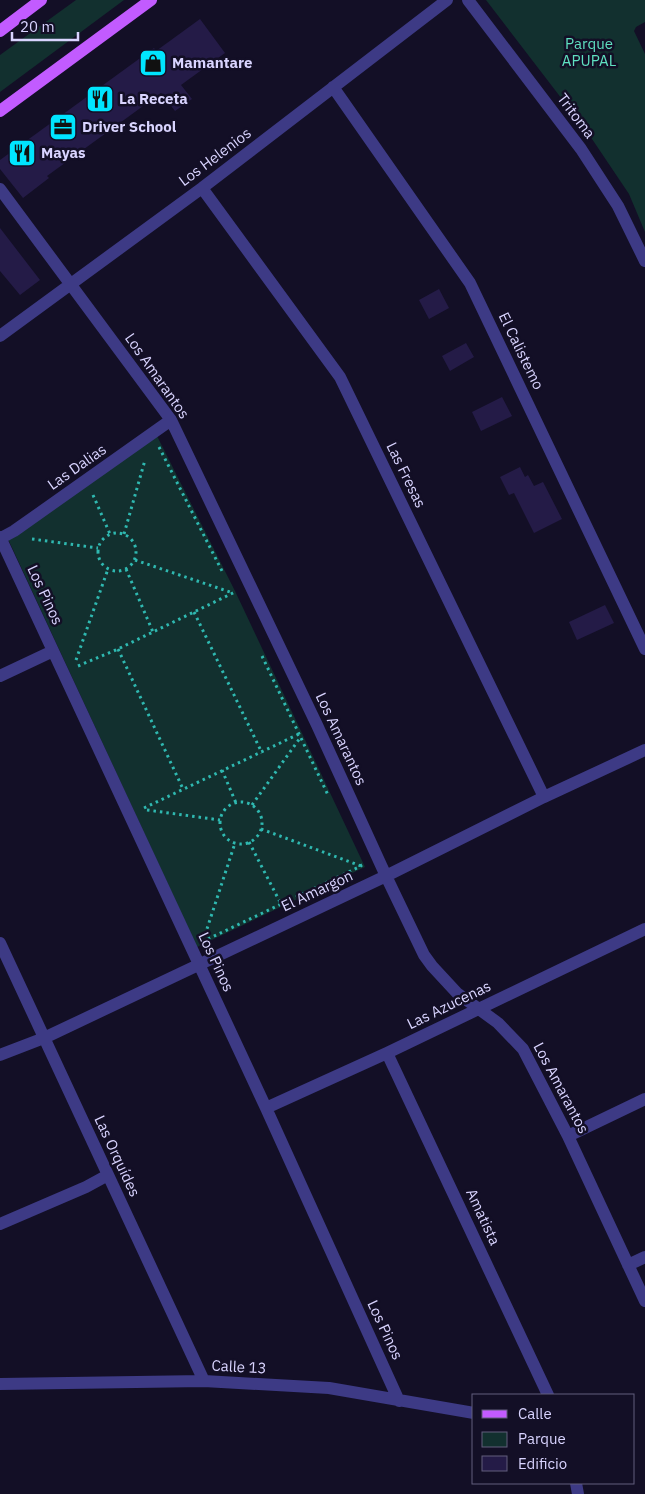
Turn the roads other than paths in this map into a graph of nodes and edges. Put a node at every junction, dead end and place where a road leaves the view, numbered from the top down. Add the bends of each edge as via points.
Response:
1 (41, 0) edge
2 (151, 0) edge
3 (447, 0) edge
4 (468, 0) edge
5 (0, 31) edge
6 (333, 87) junction
7 (0, 111) edge
8 (202, 188) junction
9 (0, 189) edge
10 (645, 261) edge
11 (70, 283) junction
12 (0, 336) edge
13 (171, 420) junction
14 (0, 538) edge
15 (645, 649) edge
16 (53, 652) junction
17 (0, 676) edge
18 (645, 750) edge
19 (544, 797) junction
20 (386, 876) junction
21 (645, 929) edge
22 (0, 943) edge
23 (199, 964) junction
24 (477, 1009) junction
25 (44, 1038) junction
26 (387, 1053) junction
27 (0, 1055) edge
28 (645, 1099) edge
29 (266, 1108) junction
30 (568, 1136) junction
31 (108, 1175) junction
32 (0, 1224) edge
33 (645, 1257) edge
34 (628, 1265) junction
35 (645, 1301) edge
36 (204, 1382) junction
37 (0, 1384) edge
38 (548, 1394) edge
39 (399, 1401) junction
40 (472, 1413) edge

1 - 5 main road
2 - 7 main road
3 - 6 street, Los Helenios
4 - 10 street, Tritoma via 581,149 618,206
6 - 8 street, Los Helenios
6 - 15 street, El Calistemo via 470,283
8 - 11 street, Los Helenios
8 - 19 street, Las Fresas via 340,376
9 - 11 street, Los Amarantos
11 - 12 street, Los Helenios
11 - 13 street, Los Amarantos
13 - 14 street, Las Dalias
13 - 20 street, Los Amarantos
14 - 16 street, Los Pinos
16 - 17 street
16 - 23 street, Los Pinos
18 - 19 street, El Amargon
19 - 20 street, El Amargon
20 - 23 street, El Amargon
20 - 24 street, Los Amarantos via 432,966
21 - 24 street, Las Azucenas
22 - 25 street, Las Orquídes
23 - 25 street, El Amargon
23 - 29 street, Los Pinos
24 - 26 street, Las Azucenas
24 - 30 street, Los Amarantos via 498,1023 523,1049
25 - 27 street, El Amargon
25 - 31 street, Las Orquídes
26 - 29 street, Las Azucenas
26 - 38 street, Amatista
28 - 30 street
29 - 39 street, Los Pinos
30 - 34 street, Los Amarantos
31 - 32 street
31 - 36 street, Las Orquídes
33 - 34 street
34 - 35 street, Los Amarantos
36 - 37 street, Calle 13
36 - 39 street, Calle 13 via 329,1388
39 - 40 street, Calle 13

